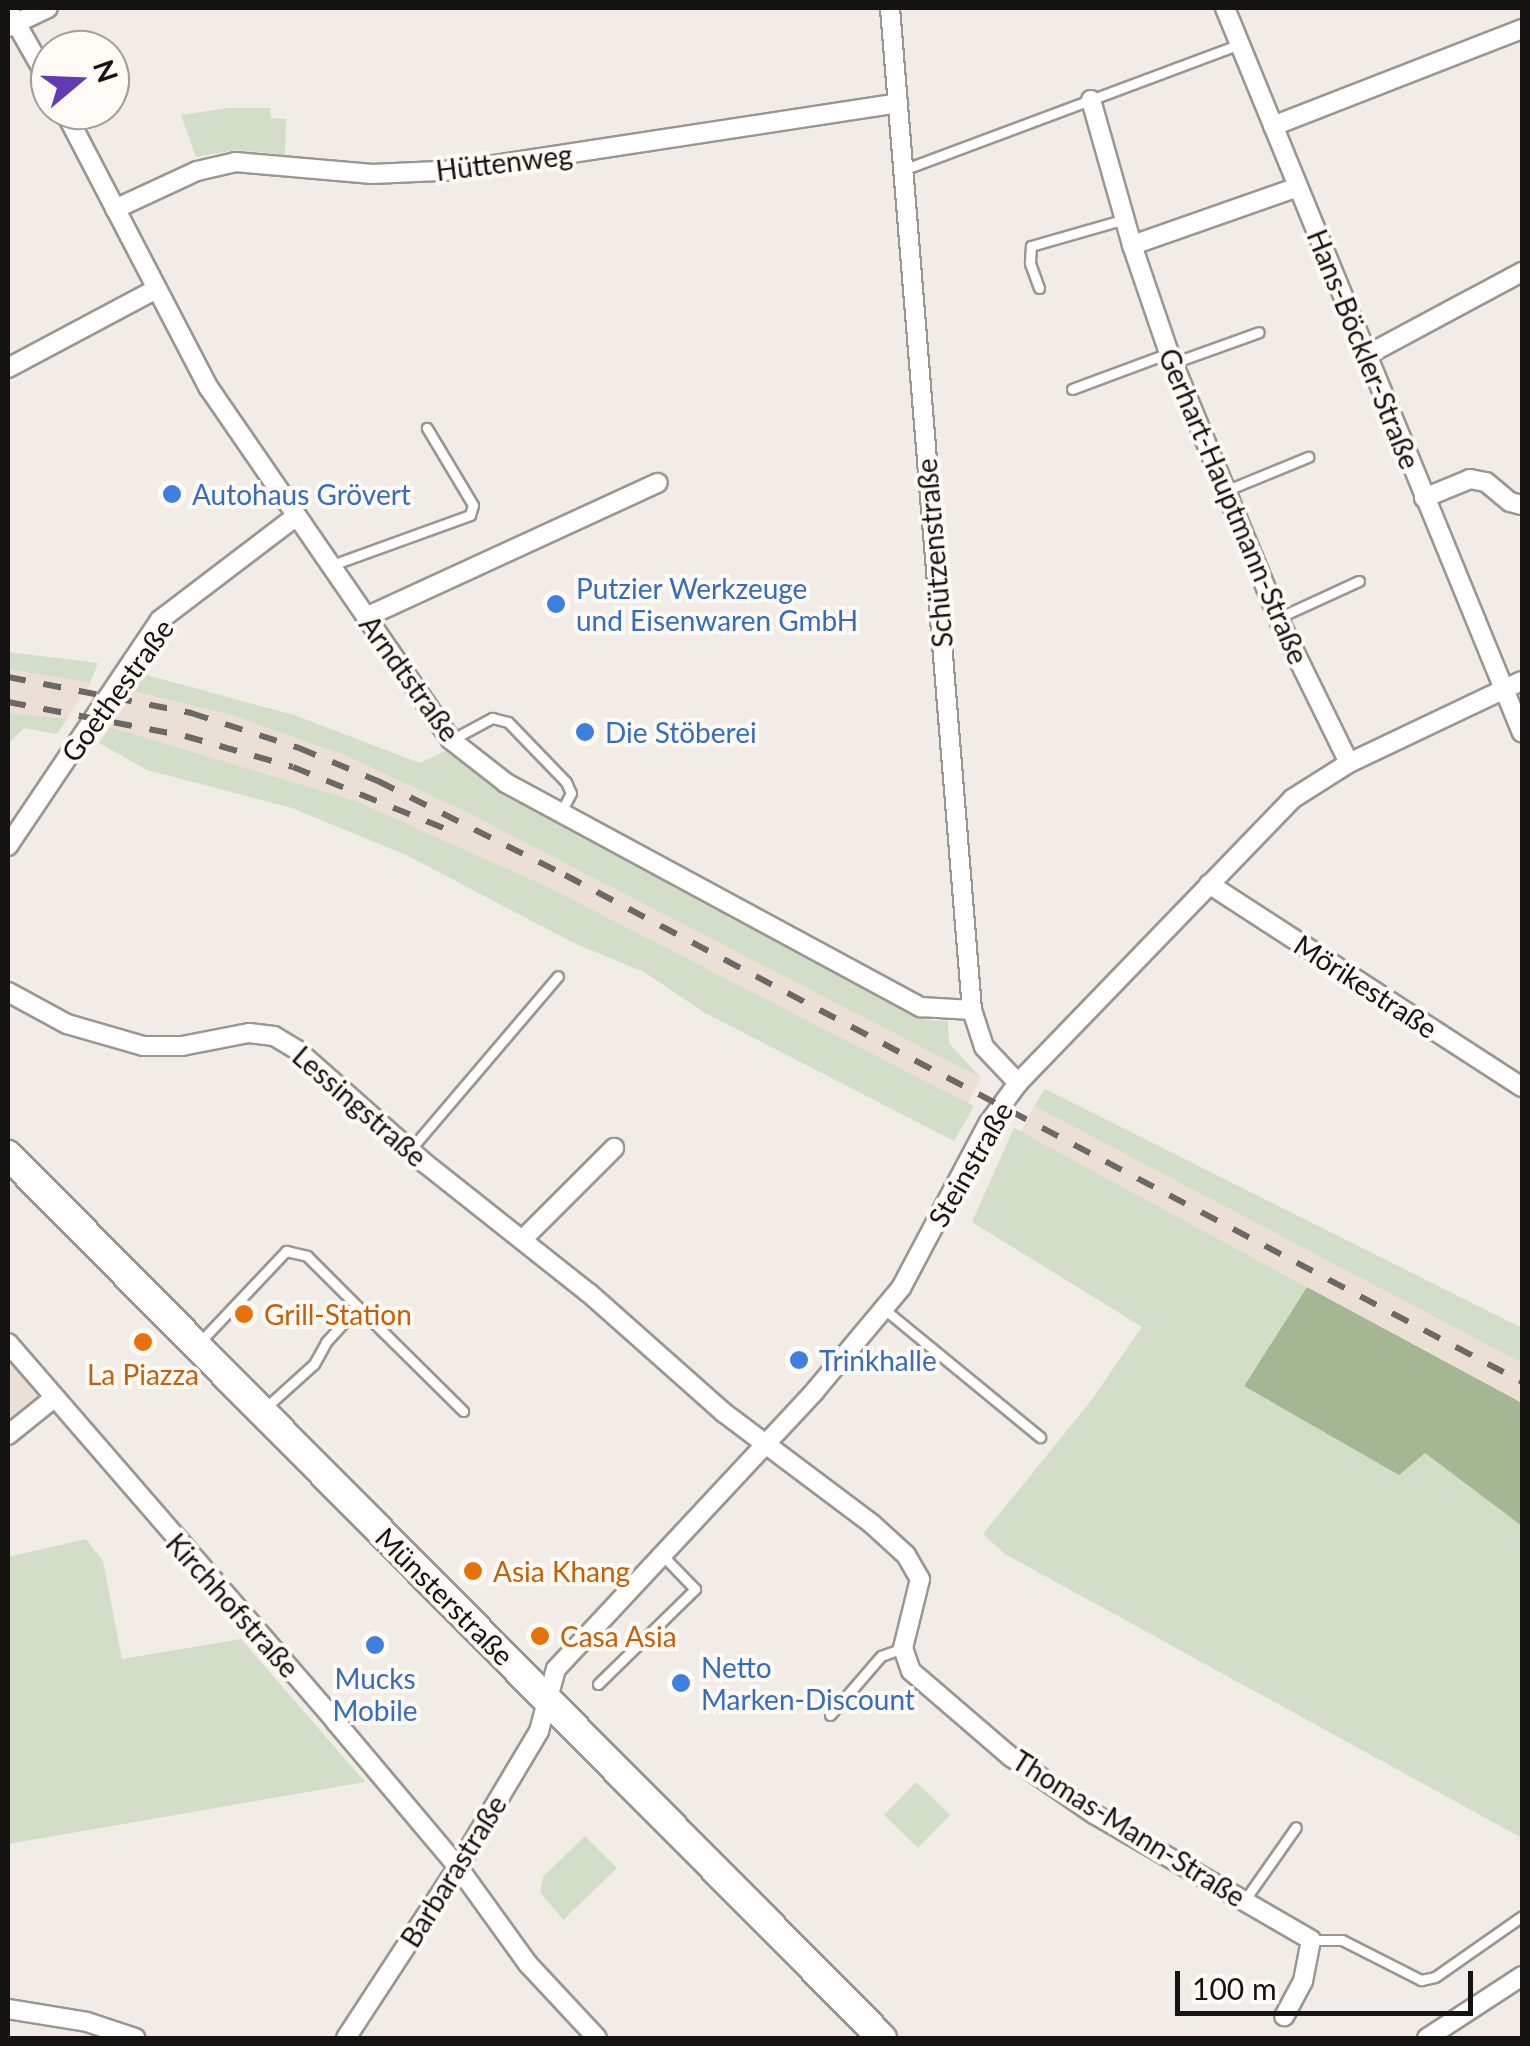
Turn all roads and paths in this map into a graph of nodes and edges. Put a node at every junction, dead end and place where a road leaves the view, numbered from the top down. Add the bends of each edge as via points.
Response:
1 (48, 8) edge
2 (890, 8) edge
3 (1225, 8) edge
4 (11, 19) edge
5 (1522, 29) edge
6 (1240, 44) junction
7 (30, 50) edge
8 (1091, 100) junction
9 (898, 103) junction
10 (1274, 126) junction
11 (75, 130) edge
12 (903, 170) junction
13 (1298, 187) junction
14 (116, 208) junction
15 (1124, 219) junction
16 (1132, 244) junction
17 (1522, 272) edge
18 (1039, 288) dead end
19 (155, 290) junction
20 (1259, 332) dead end
21 (1367, 355) junction
22 (1171, 358) junction
23 (8, 368) edge
24 (1072, 389) dead end
25 (428, 428) dead end
26 (1308, 457) dead end
27 (658, 483) dead end
28 (1225, 492) junction
29 (1424, 498) junction
30 (1522, 505) edge
31 (295, 517) junction
32 (330, 566) junction
33 (1359, 581) dead end
34 (366, 618) junction
35 (1278, 618) junction
36 (1522, 682) edge
37 (1502, 691) junction
38 (1522, 733) edge
39 (451, 740) junction
40 (1349, 763) junction
41 (561, 812) junction
42 (8, 846) edge
43 (1209, 884) junction
44 (558, 976) dead end
45 (8, 992) edge
46 (972, 1010) junction
47 (1018, 1083) junction
48 (1522, 1087) edge
49 (614, 1148) dead end
50 (410, 1150) junction
51 (8, 1154) edge
52 (523, 1240) junction
53 (358, 1307) junction
54 (884, 1309) junction
55 (8, 1344) edge
56 (197, 1344) junction
57 (54, 1398) junction
58 (262, 1411) junction
59 (464, 1411) dead end
60 (8, 1435) edge
61 (1040, 1437) dead end
62 (764, 1444) junction
63 (662, 1555) junction
64 (903, 1648) junction
65 (598, 1684) dead end
66 (548, 1698) junction
67 (830, 1715) dead end
68 (1296, 1827) dead end
69 (458, 1867) junction
70 (1244, 1901) junction
71 (1522, 1916) edge
72 (1310, 1940) junction
73 (1522, 1976) edge
74 (8, 2009) edge
75 (1284, 2016) dead end
76 (135, 2038) edge
77 (346, 2038) edge
78 (597, 2038) edge
79 (882, 2038) edge
80 (1427, 2038) edge

1 - 4 street
2 - 9 street, Schützenstraße
3 - 6 street, Hans-Böckler-Straße
4 - 7 street
5 - 10 street
6 - 8 lane
6 - 10 street, Hans-Böckler-Straße
8 - 12 lane
8 - 15 street, Gerhart-Hauptmann-Straße
9 - 12 street, Schützenstraße
9 - 14 street, Hüttenweg via 461,170 372,174 235,162
10 - 13 street, Hans-Böckler-Straße
11 - 14 street, Arndtstraße
12 - 46 street, Schützenstraße
13 - 16 street
13 - 21 street, Hans-Böckler-Straße
14 - 19 street, Arndtstraße
15 - 16 street, Gerhart-Hauptmann-Straße
15 - 18 lane via 1031,246
16 - 22 street, Gerhart-Hauptmann-Straße
17 - 21 street
19 - 23 street
19 - 31 street, Arndtstraße via 209,388
20 - 22 lane
21 - 29 street, Hans-Böckler-Straße
22 - 24 lane
22 - 28 street, Gerhart-Hauptmann-Straße
25 - 32 lane via 473,505 470,515
26 - 28 lane
27 - 34 street
28 - 35 street, Gerhart-Hauptmann-Straße
29 - 30 street via 1470,479
29 - 37 street, Hans-Böckler-Straße
31 - 32 street, Arndtstraße
31 - 42 street, Goethestraße via 160,620
32 - 34 street, Arndtstraße
33 - 35 lane
34 - 39 street, Arndtstraße
35 - 40 street, Gerhart-Hauptmann-Straße
36 - 37 street, Steinstraße
37 - 38 street, Hans-Böckler-Straße
37 - 40 street, Steinstraße
39 - 41 street, Arndtstraße via 506,782
39 - 41 lane via 492,718 508,722 566,782 571,793
40 - 43 street, Steinstraße via 1292,800
41 - 46 street, Arndtstraße via 921,1006
43 - 47 street, Steinstraße
43 - 48 street, Mörikestraße
44 - 50 lane
45 - 50 street, Lessingstraße via 66,1024 143,1046 182,1046 249,1032 274,1036
46 - 47 street, Schützenstraße via 984,1047
47 - 54 street, Steinstraße
49 - 52 street
50 - 52 street, Lessingstraße
51 - 56 main road, Münsterstraße
52 - 62 street, Lessingstraße
53 - 56 lane via 307,1256 286,1251
53 - 58 lane via 314,1364
53 - 59 lane
54 - 61 lane
54 - 62 street, Steinstraße
55 - 57 street, Kirchhofstraße
56 - 58 main road, Münsterstraße
57 - 60 street
57 - 69 street, Kirchhofstraße
58 - 66 main road, Münsterstraße
62 - 63 street, Steinstraße
62 - 64 street via 906,1555 920,1579
63 - 65 lane via 695,1589
63 - 66 street, Steinstraße via 556,1669
64 - 67 lane via 881,1656
64 - 70 street, Thomas-Mann-Straße via 911,1672 1011,1757
66 - 69 street, Barbarastraße via 539,1732
66 - 79 main road, Münsterstraße
68 - 70 lane
69 - 77 street, Barbarastraße
69 - 78 street, Kirchhofstraße via 528,1964
70 - 72 street, Thomas-Mann-Straße
71 - 72 lane, Thomas-Mann-Straße via 1436,1977 1421,1980 1342,1940
72 - 75 street via 1303,1982
73 - 80 street
74 - 76 street

